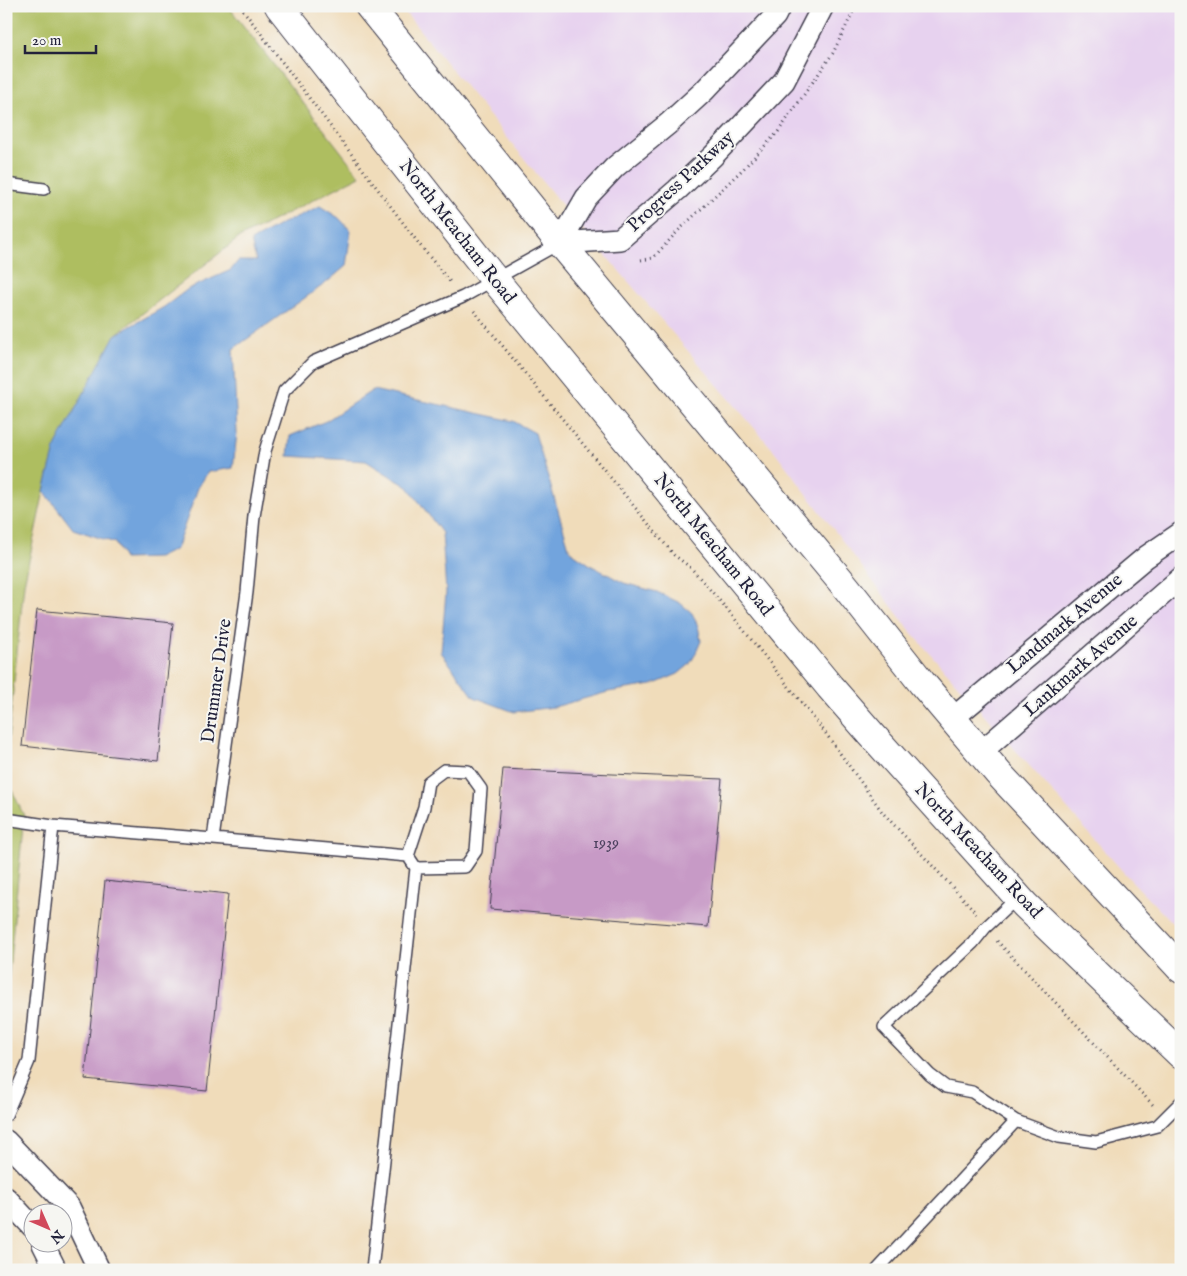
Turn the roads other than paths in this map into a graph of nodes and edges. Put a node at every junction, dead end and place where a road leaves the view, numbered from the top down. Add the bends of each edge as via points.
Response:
1 (279, 6) edge
2 (369, 6) edge
3 (780, 6) edge
4 (823, 6) edge
5 (6, 184) edge
6 (44, 189) dead end
7 (560, 244) junction
8 (495, 280) junction
9 (1181, 534) edge
10 (1181, 578) edge
11 (952, 719) junction
12 (981, 752) junction
13 (6, 820) edge
14 (53, 826) junction
15 (213, 839) junction
16 (408, 856) junction
17 (416, 868) junction
18 (1018, 897) junction
19 (1181, 969) edge
20 (1181, 1055) edge
21 (1181, 1102) edge
22 (6, 1115) edge
23 (1016, 1121) junction
24 (6, 1141) edge
25 (6, 1198) edge
26 (22, 1215) edge
27 (48, 1254) edge
28 (56, 1270) edge
29 (99, 1270) edge
30 (372, 1270) edge
31 (877, 1270) edge

1 - 8 main road, North Meacham Road
2 - 7 main road
3 - 7 street via 775,16 704,91 615,167 586,198
4 - 7 street, Progress Parkway via 784,81 677,190 620,239
5 - 6 lane
7 - 8 lane, Drummer Drive
7 - 11 main road
8 - 15 lane, Drummer Drive via 313,362 284,391 266,451 254,516 246,601
8 - 18 main road, North Meacham Road via 830,688
9 - 11 street, Landmark Avenue via 1146,557
10 - 12 street, Lankmark Avenue
11 - 12 main road
12 - 19 main road
13 - 14 lane
14 - 15 lane
14 - 22 lane via 29,1061
15 - 16 lane
16 - 17 lane
16 - 17 lane via 424,807 428,782 444,770 468,771 481,789 476,851 465,867
17 - 30 lane
18 - 20 main road, North Meacham Road
18 - 23 lane via 884,1027 930,1075 946,1087 972,1092
21 - 23 lane via 1157,1126 1096,1142 1059,1137
23 - 31 lane
24 - 29 street via 69,1208
25 - 26 street
27 - 28 street

